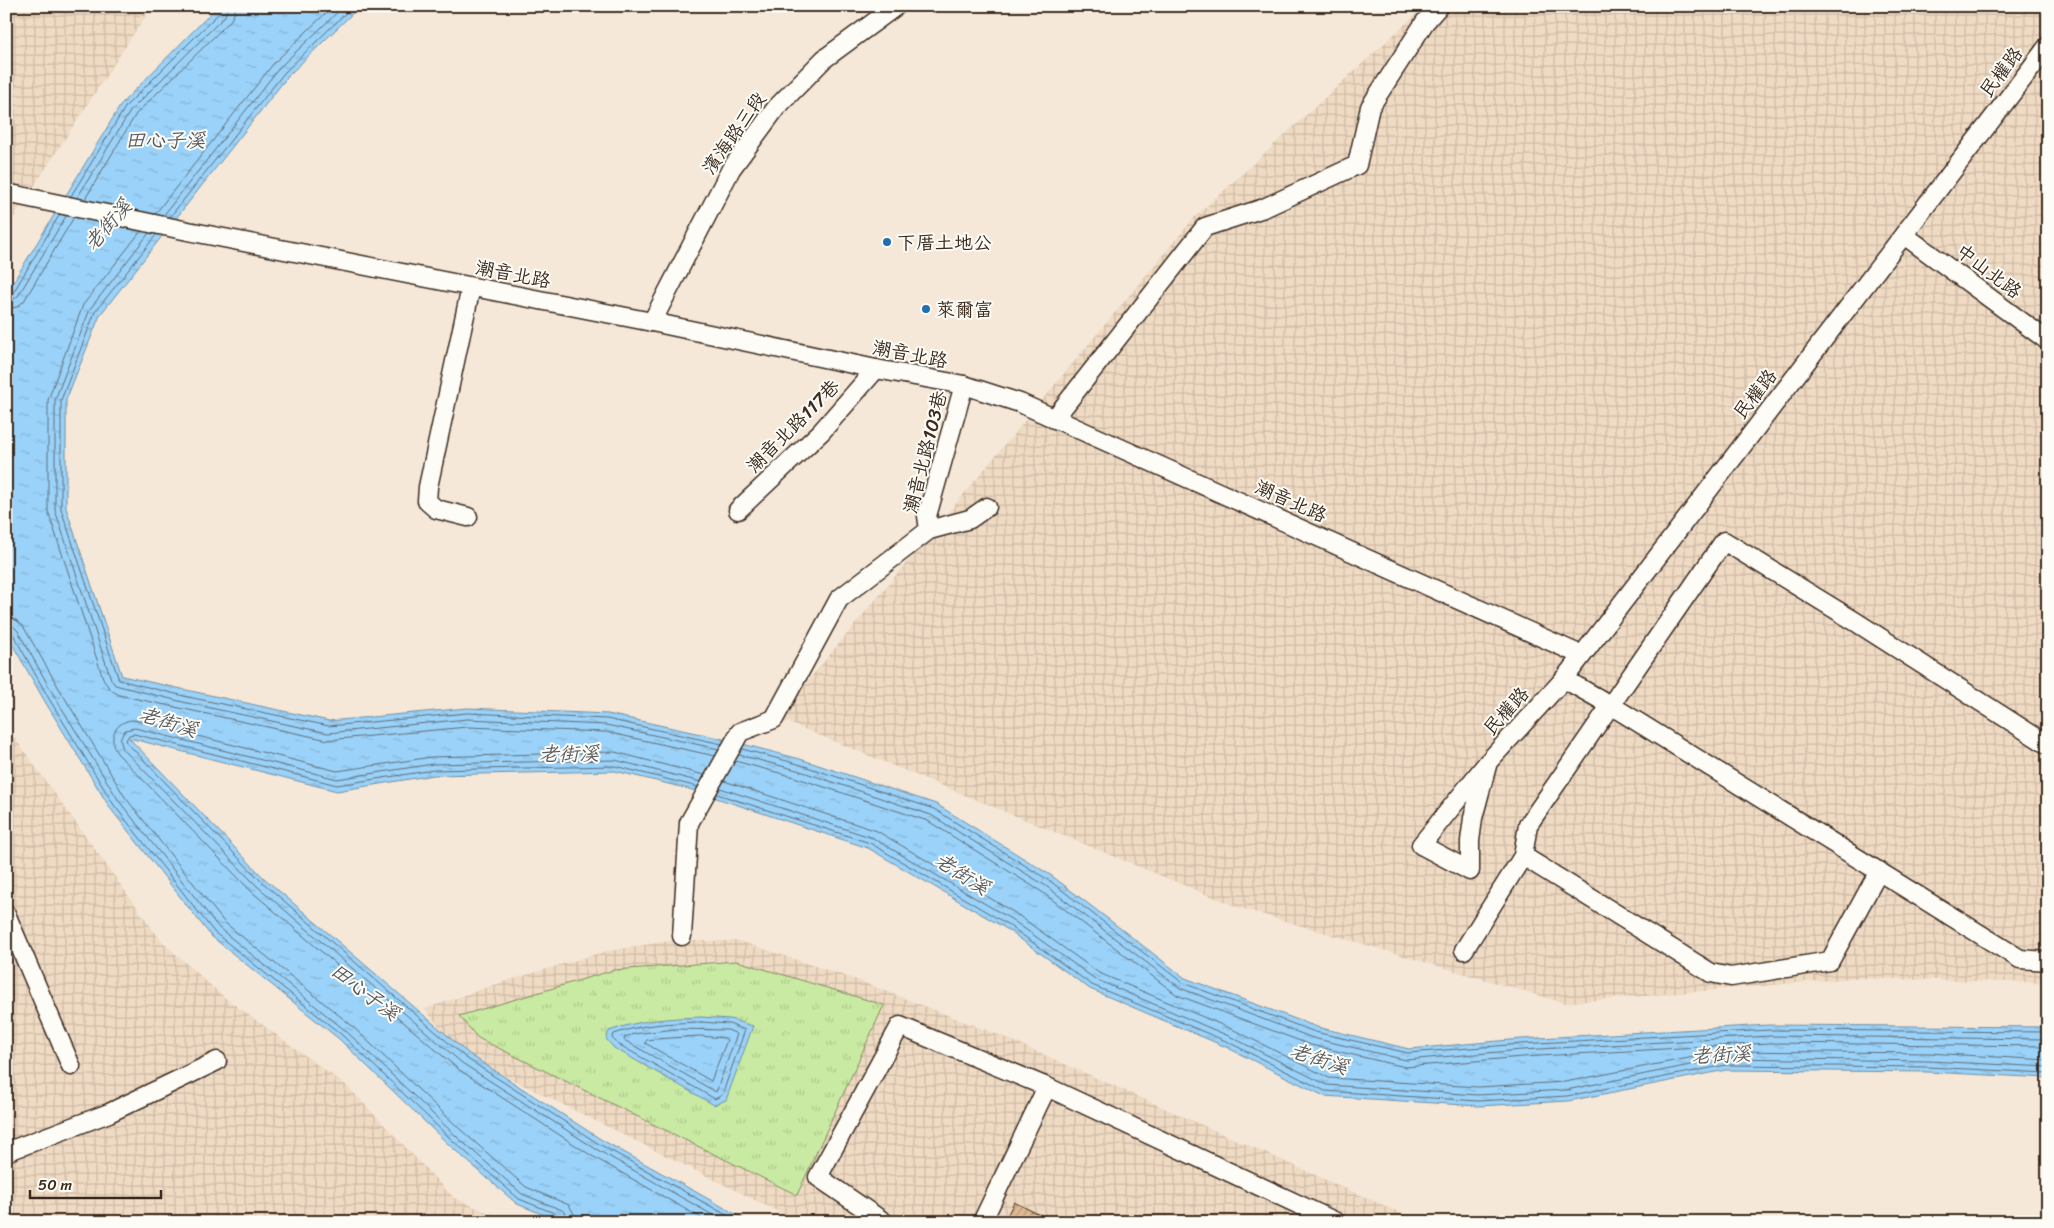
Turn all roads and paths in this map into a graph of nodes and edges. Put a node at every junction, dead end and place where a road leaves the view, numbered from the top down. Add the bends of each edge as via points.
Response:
1 (896, 6) edge
2 (1439, 6) edge
3 (2048, 46) edge
4 (6, 193) edge
5 (1904, 235) junction
6 (471, 287) junction
7 (652, 322) junction
8 (2048, 341) edge
9 (876, 370) junction
10 (964, 386) junction
11 (1054, 420) junction
12 (987, 507) dead end
13 (738, 510) dead end
14 (468, 517) dead end
15 (929, 530) junction
16 (1581, 655) junction
17 (1564, 679) junction
18 (1612, 706) junction
19 (2048, 745) edge
20 (1488, 762) junction
21 (1523, 856) junction
22 (1879, 871) junction
23 (6, 914) edge
24 (682, 936) dead end
25 (1464, 950) dead end
26 (2048, 961) edge
27 (217, 1061) dead end
28 (71, 1066) dead end
29 (1048, 1087) junction
30 (6, 1152) edge
31 (884, 1222) edge
32 (982, 1222) edge
33 (1336, 1222) edge

1 - 7 street, 濱海路三段 via 824,59 776,108 731,169
2 - 11 street via 1425,22 1370,107 1357,165 1264,208 1206,227
3 - 5 street, 民權路
4 - 6 street, 潮音北路
5 - 8 street, 中山北路
5 - 16 street, 民權路
6 - 7 street, 潮音北路
6 - 14 street via 427,501 436,509
7 - 9 street, 潮音北路
9 - 10 street, 潮音北路
9 - 13 street, 潮音北路117巷 via 821,432
10 - 11 street, 潮音北路 via 1020,404
10 - 15 street, 潮音北路103巷 via 927,516
11 - 16 street, 潮音北路
12 - 15 street, 潮音北路103巷 via 970,519
15 - 24 street, 潮音北路103巷 via 839,599 774,719 740,732 688,823
16 - 17 street, 民權路
17 - 18 street
17 - 20 street, 民權路
18 - 19 street via 1724,541
18 - 21 street via 1528,825
18 - 22 street
20 - 20 street, 民權路 via 1422,845 1470,870 1472,818
21 - 22 street via 1711,973 1731,978 1830,962
21 - 25 street
22 - 26 street via 2020,959
23 - 28 street
27 - 30 street via 109,1113
29 - 31 street via 900,1026 818,1177
29 - 32 street
29 - 33 street

